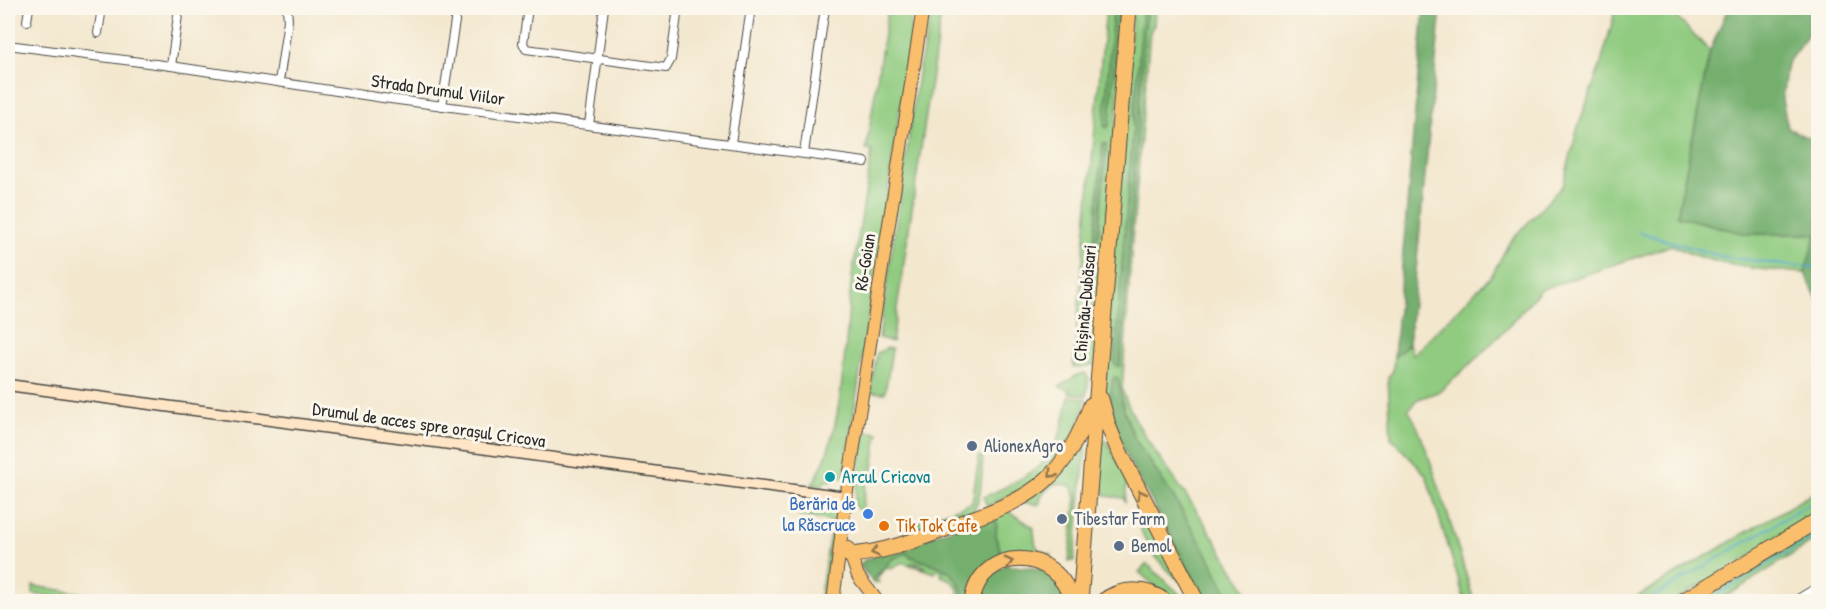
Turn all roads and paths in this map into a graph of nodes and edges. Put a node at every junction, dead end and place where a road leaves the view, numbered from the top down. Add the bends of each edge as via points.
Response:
1 (29, 8) edge
2 (102, 8) edge
3 (179, 8) edge
4 (287, 8) edge
5 (457, 8) edge
6 (528, 8) edge
7 (604, 8) edge
8 (678, 8) edge
9 (751, 8) edge
10 (825, 8) edge
11 (923, 8) edge
12 (1129, 8) edge
13 (27, 21) dead end
14 (98, 33) dead end
15 (8, 45) edge
16 (597, 59) junction
17 (171, 66) junction
18 (279, 82) junction
19 (442, 106) junction
20 (589, 125) junction
21 (731, 143) junction
22 (804, 153) junction
23 (865, 162) dead end
24 (8, 385) edge
25 (1098, 386) junction
26 (846, 497) junction
27 (1818, 520) edge
28 (844, 523) junction
29 (849, 555) junction
30 (1818, 587) edge
31 (869, 589) junction
32 (833, 602) edge
33 (878, 602) edge
34 (889, 602) edge
35 (972, 602) edge
36 (1072, 602) edge
37 (1080, 602) edge
38 (1102, 602) edge
39 (1166, 602) edge
40 (1197, 602) edge
41 (1681, 602) edge
42 (1793, 602) edge

1 - 13 street
2 - 14 street
3 - 17 street
4 - 18 street
5 - 19 street
6 - 16 street via 523,43 526,49
7 - 16 street
8 - 16 street via 671,59 666,68
9 - 21 street
10 - 22 street
11 - 26 main road, R6-Goian
12 - 25 highway, Chișinău-Dubăsari
15 - 17 street, Strada Drumul Viilor
16 - 20 street
17 - 18 street, Strada Drumul Viilor
18 - 19 street, Strada Drumul Viilor
19 - 20 street, Strada Drumul Viilor
20 - 21 street, Strada Drumul Viilor
21 - 22 street, Strada Drumul Viilor
22 - 23 street, Strada Drumul Viilor
24 - 26 street, Drumul de acces spre orașul Cricova
25 -> 29 highway via 1073,446 1034,490 992,511 918,539
25 - 37 highway, Chișinău-Dubăsari
40 -> 25 highway via 1117,447 1107,425
26 - 28 main road, R6-Goian
27 - 41 highway
28 - 29 main road, R6-Goian
28 - 32 main road, R6-Goian
29 - 31 main road, R6-Goian
30 - 42 street
31 - 33 main road, R6-Goian
31 - 34 main road
35 -> 36 highway via 976,586 986,573 999,564 1018,559 1035,561 1053,570 1067,587
38 - 39 highway via 1118,593 1138,590 1155,594

